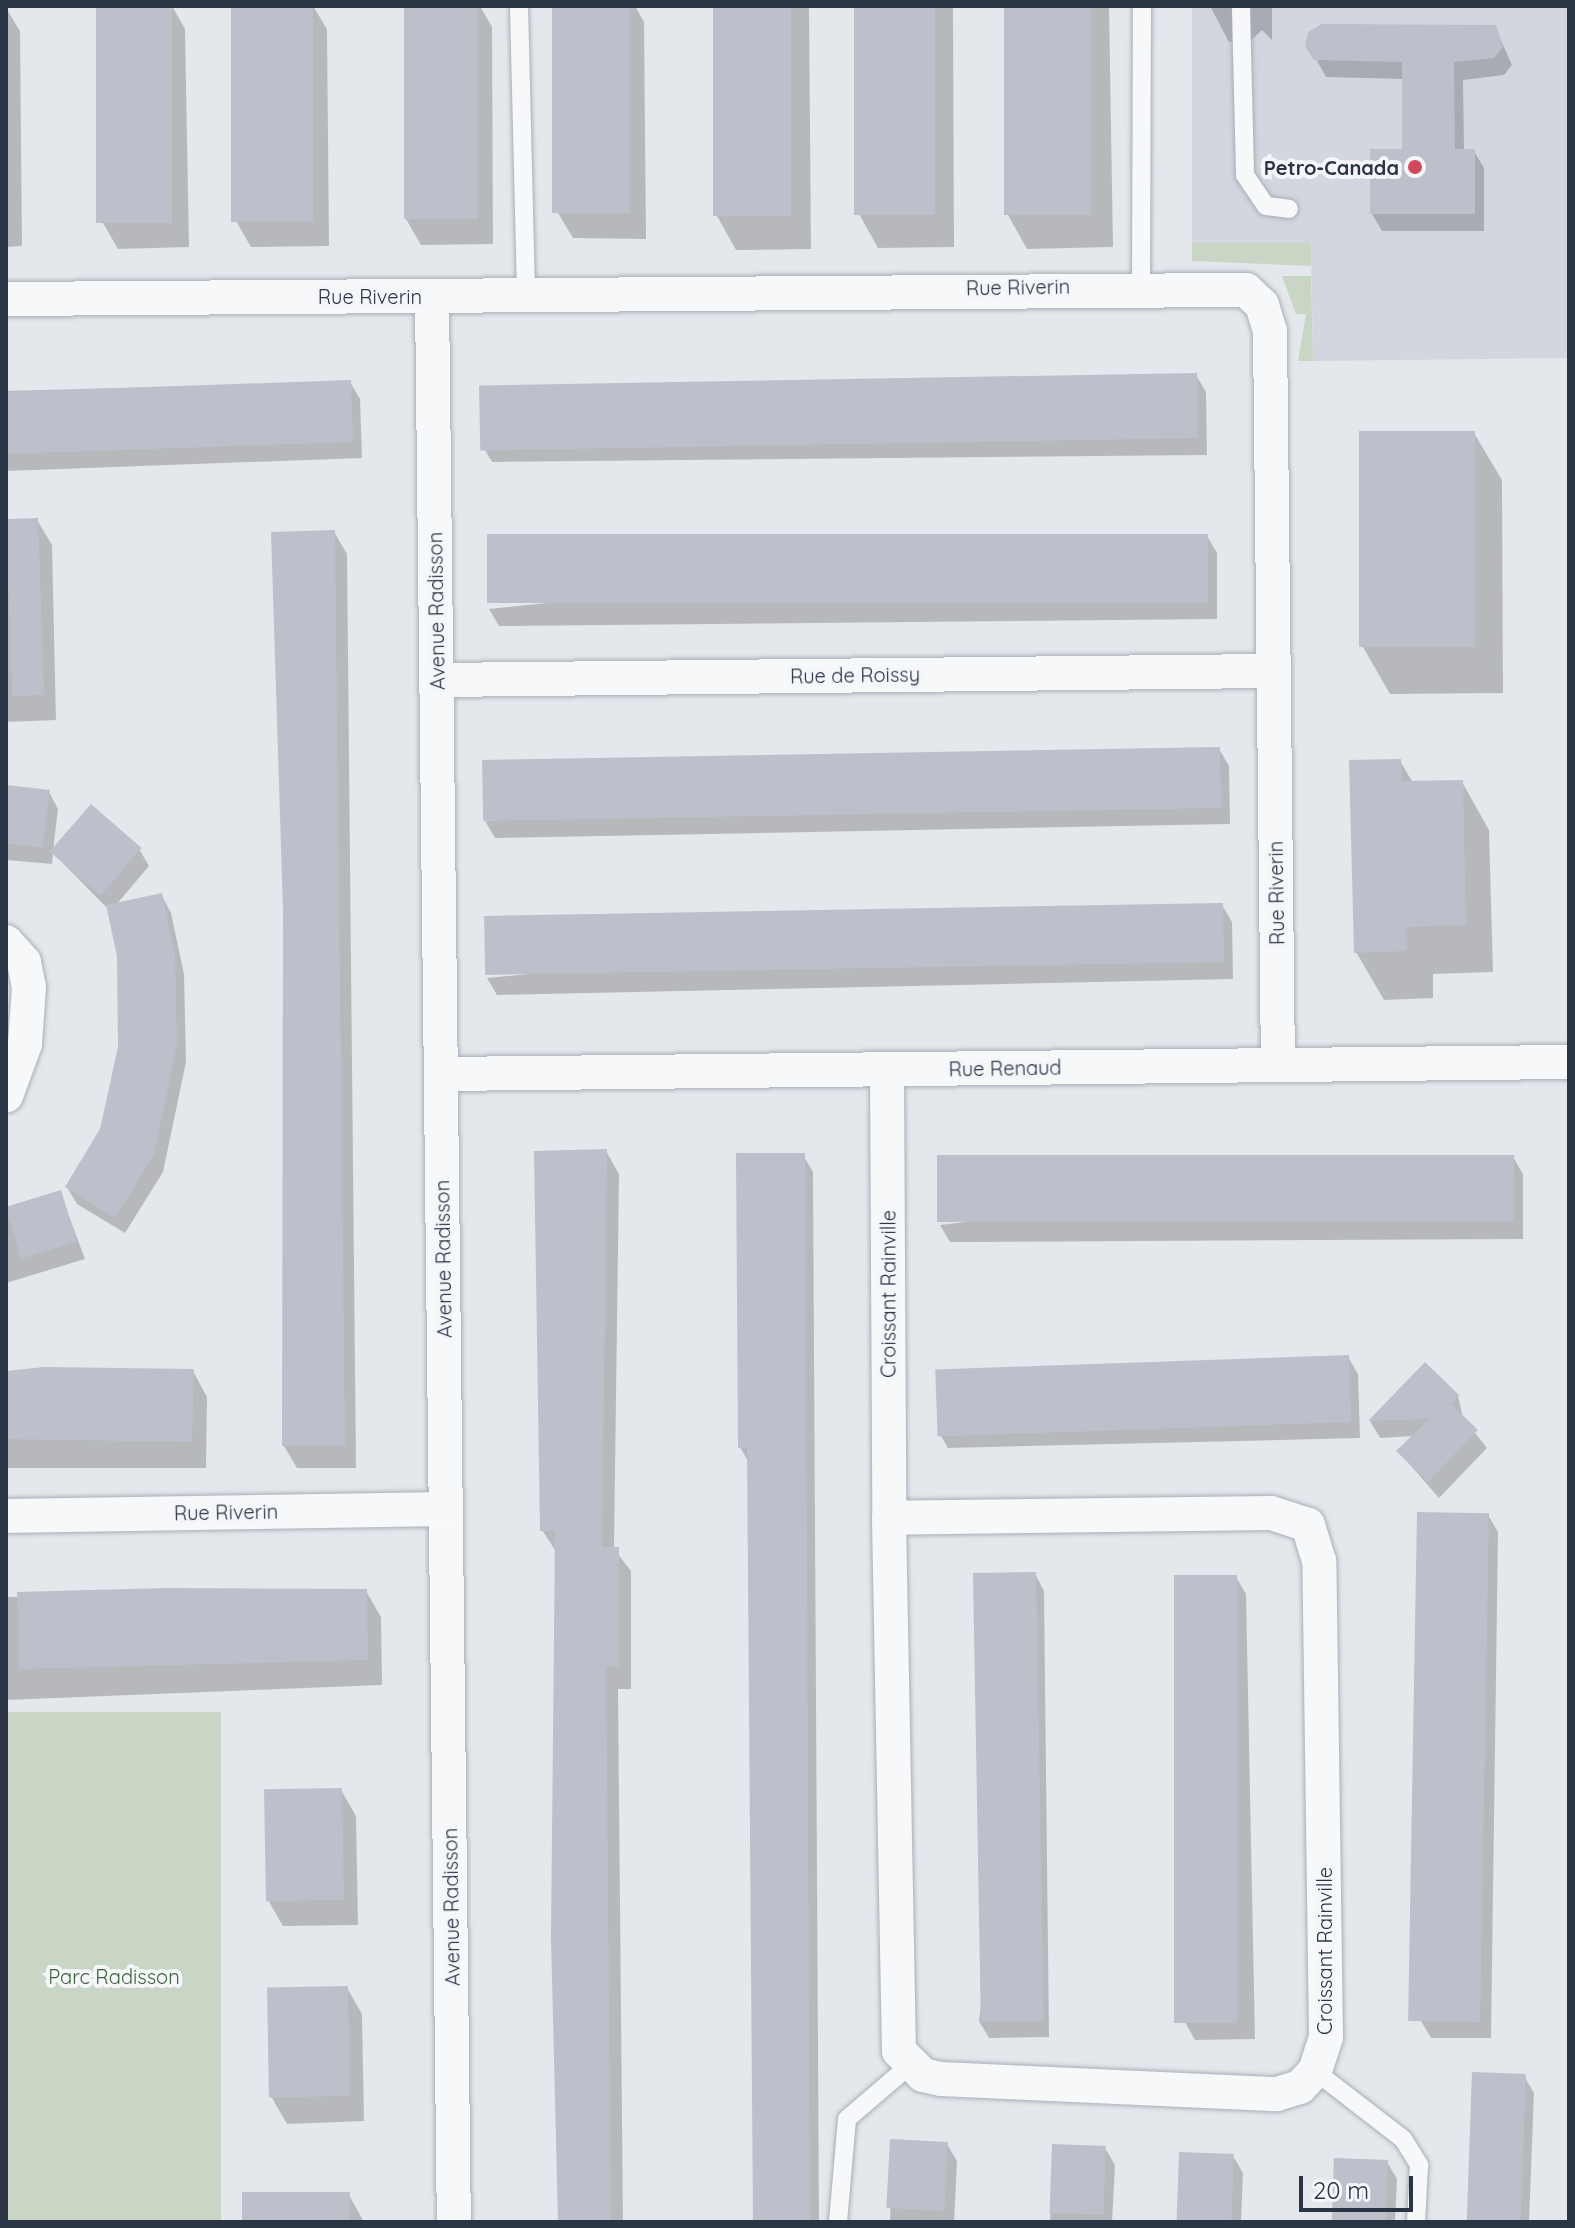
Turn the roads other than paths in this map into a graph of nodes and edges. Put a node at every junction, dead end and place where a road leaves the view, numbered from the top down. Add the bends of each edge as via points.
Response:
1 (519, 6) edge
2 (1142, 6) edge
3 (1241, 9) dead end
4 (1289, 209) dead end
5 (1141, 285) junction
6 (526, 294) junction
7 (432, 296) junction
8 (6, 299) edge
9 (1273, 671) junction
10 (437, 680) junction
11 (6, 942) edge
12 (1569, 1062) edge
13 (1278, 1065) junction
14 (887, 1069) junction
15 (441, 1074) junction
16 (6, 1096) edge
17 (446, 1509) junction
18 (6, 1516) edge
19 (889, 1518) junction
20 (910, 2065) junction
21 (1315, 2071) junction
22 (454, 2222) edge
23 (838, 2222) edge
24 (1416, 2222) edge

1 - 6 lane
2 - 5 lane
3 - 4 lane via 1245,175 1266,206
5 - 6 street, Rue Riverin
5 - 9 street, Rue Riverin via 1237,287 1266,313
6 - 7 street, Rue Riverin
7 - 8 street, Rue Riverin
7 - 10 street, Avenue Radisson
9 - 10 street, Rue de Roissy
9 - 13 street, Rue Riverin
10 - 15 street, Avenue Radisson
11 - 16 street via 28,974 29,1011
12 - 13 street, Rue Renaud
13 - 14 street, Rue Renaud
14 - 15 street, Rue Renaud
14 - 19 street, Croissant Rainville
15 - 17 street, Avenue Radisson
17 - 18 street, Rue Riverin
17 - 22 street, Avenue Radisson
19 - 20 street, Croissant Rainville via 896,2033
19 - 21 street, Croissant Rainville via 1271,1513 1308,1525 1319,1561 1326,2037
20 - 21 street via 941,2079 1277,2094 1300,2087
20 - 23 lane via 847,2119
21 - 24 lane via 1403,2139 1419,2165

